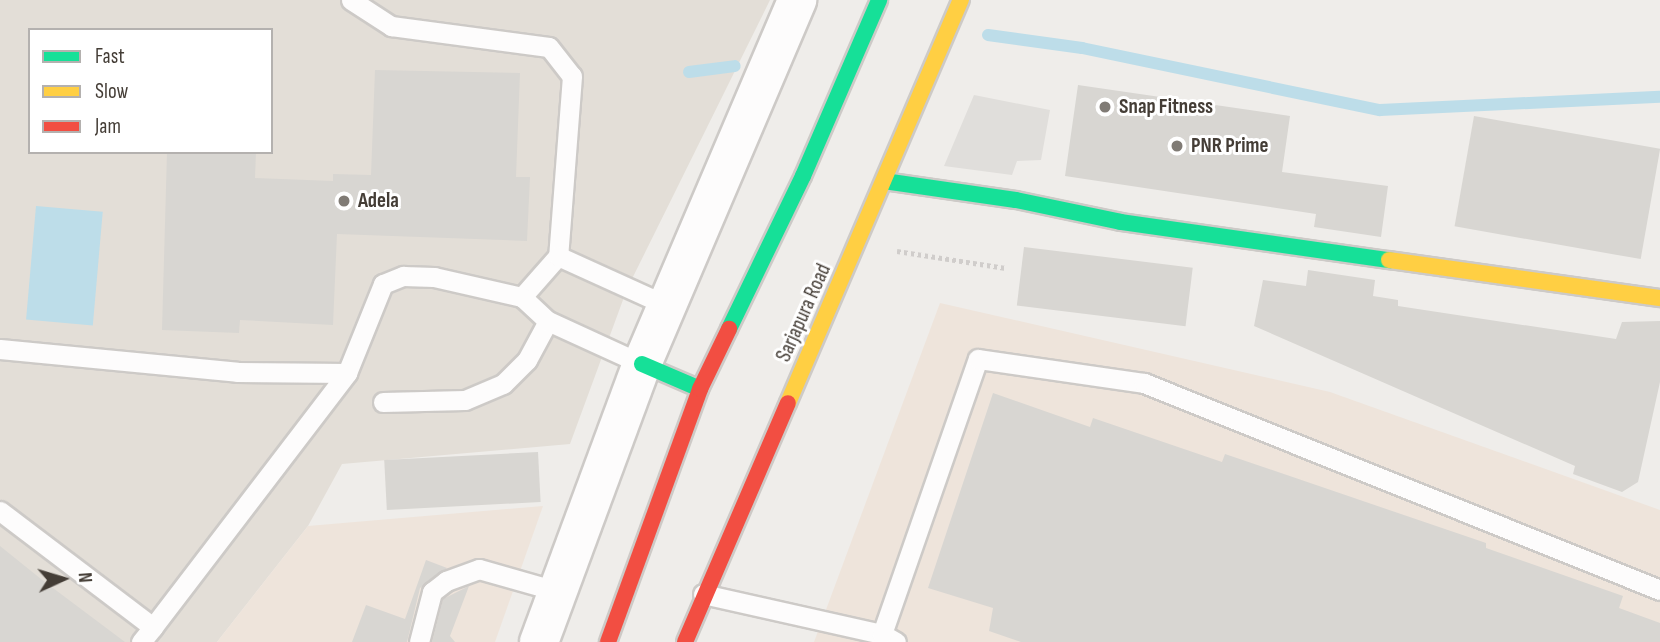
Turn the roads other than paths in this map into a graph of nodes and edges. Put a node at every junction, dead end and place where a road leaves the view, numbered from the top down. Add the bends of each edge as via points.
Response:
1 (351, 0) edge
2 (797, 0) edge
3 (879, 0) edge
4 (961, 0) edge
5 (884, 181) junction
6 (558, 256) junction
7 (522, 298) junction
8 (1660, 298) edge
9 (666, 305) junction
10 (548, 321) junction
11 (0, 348) edge
12 (642, 363) junction
13 (346, 373) junction
14 (700, 389) junction
15 (383, 402) dead end
16 (0, 511) edge
17 (1660, 590) edge
18 (557, 591) junction
19 (703, 594) junction
20 (147, 635) edge
21 (889, 638) edge
22 (419, 642) edge
23 (539, 642) edge
24 (608, 642) edge
25 (685, 642) edge

1 - 6 lane via 391,26 549,47 572,76
2 - 9 street
3 - 14 main road via 803,176
4 - 5 main road, Sarjapura Road
5 - 8 main road via 1016,200 1121,222
5 - 19 main road, Sarjapura Road
6 - 7 lane
6 - 9 lane
7 - 10 lane
7 - 13 lane via 433,277 403,276 383,284
9 - 12 street
10 - 12 lane
10 - 15 lane via 527,360 503,384 465,400
11 - 13 lane via 237,372
12 - 14 main road
12 - 18 street
13 - 20 lane
14 - 24 main road
16 - 20 lane
17 - 21 lane via 1144,383 978,359
18 - 22 lane via 479,569 432,592
18 - 23 street
19 - 21 lane
19 - 25 main road, Sarjapura Road

